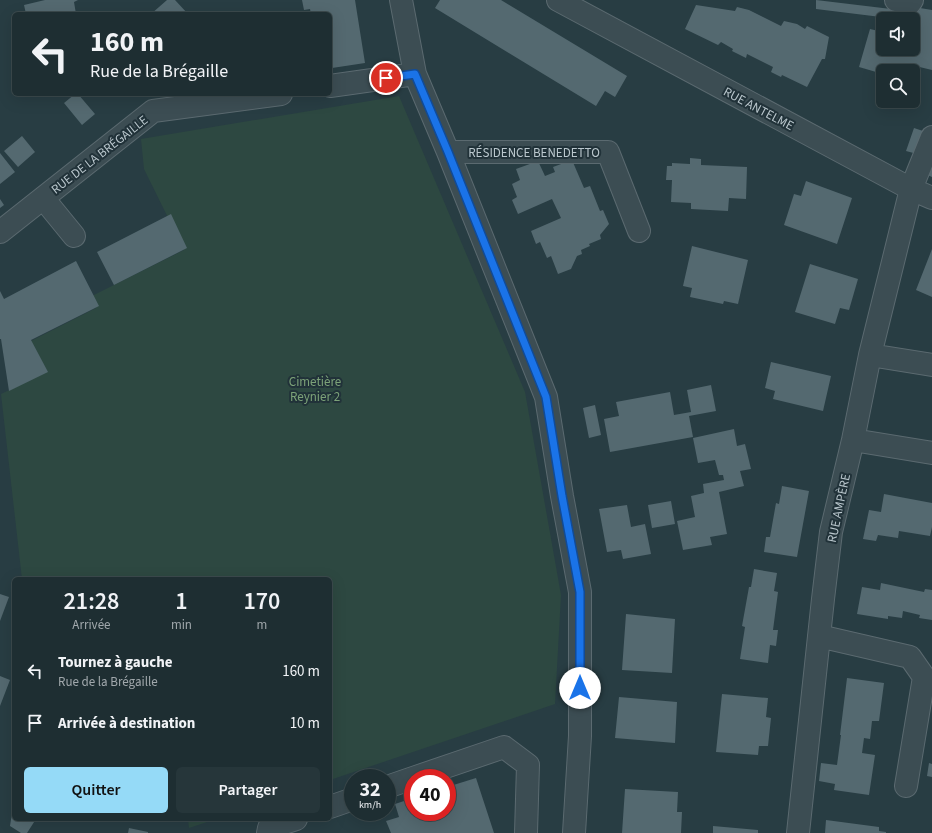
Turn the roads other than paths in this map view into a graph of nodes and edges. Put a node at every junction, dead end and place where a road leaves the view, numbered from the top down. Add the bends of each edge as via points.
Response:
1 (401, 0) edge
2 (558, 0) edge
3 (896, 0) edge
4 (912, 0) edge
5 (415, 74) junction
6 (332, 86) edge
7 (266, 96) edge
8 (932, 137) edge
9 (448, 152) junction
10 (911, 189) junction
11 (43, 198) junction
12 (932, 198) edge
13 (639, 231) dead end
14 (0, 232) edge
15 (74, 236) dead end
16 (870, 355) junction
17 (932, 365) edge
18 (853, 440) junction
19 (932, 453) edge
20 (819, 636) junction
21 (928, 684) edge
22 (439, 769) edge
23 (906, 786) dead end
24 (344, 802) edge
25 (332, 806) edge
26 (290, 821) edge
27 (268, 833) edge
28 (526, 833) edge
29 (574, 833) edge
30 (798, 833) edge

1 - 5 street
2 - 10 street, RUE ANTELME
3 - 4 street via 910,3
5 - 6 street
5 - 9 street
7 - 11 street, RUE DE LA BRÉGAILLE via 153,111
8 - 10 street
9 - 13 street, RÉSIDENCE BENEDETTO via 608,152
9 - 29 street via 546,397 580,592 580,736
10 - 12 street, RUE ANTELME
10 - 16 street, RUE AMPÈRE
11 - 14 street, RUE DE LA BRÉGAILLE
11 - 15 street
16 - 17 street
16 - 18 street, RUE AMPÈRE
18 - 19 street
18 - 20 street, RUE AMPÈRE via 832,532
20 - 21 street via 910,657
20 - 30 street, RUE AMPÈRE
21 - 23 street
22 - 28 street via 504,746 528,766
24 - 25 street
26 - 27 street via 269,828

